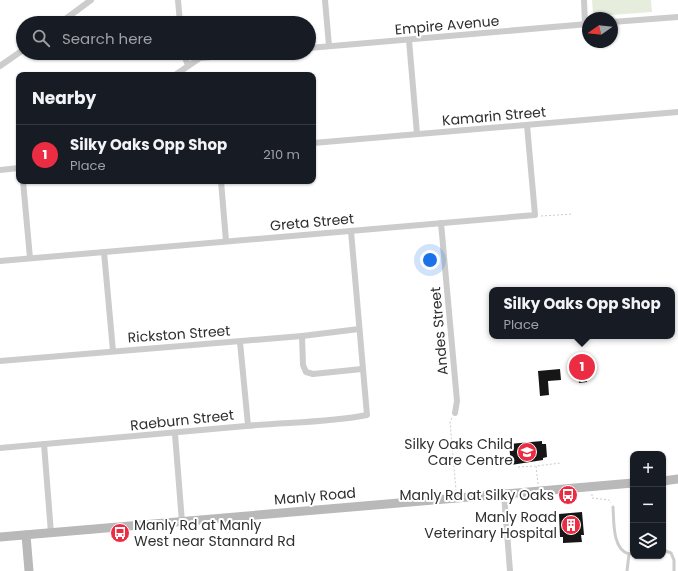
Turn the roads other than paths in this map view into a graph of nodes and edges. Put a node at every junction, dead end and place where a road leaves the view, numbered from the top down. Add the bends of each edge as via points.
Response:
1 (91, 0) edge
2 (178, 0) edge
3 (325, 0) edge
4 (584, 0) edge
5 (586, 12) edge
6 (69, 16) edge
7 (179, 16) edge
8 (678, 17) edge
9 (618, 22) edge
10 (582, 24) edge
11 (409, 40) junction
12 (329, 46) junction
13 (316, 47) edge
14 (16, 55) edge
15 (186, 60) edge
16 (197, 60) edge
17 (188, 65) junction
18 (0, 66) edge
19 (178, 72) edge
20 (678, 112) edge
21 (527, 125) junction
22 (416, 134) junction
23 (316, 143) edge
24 (16, 168) edge
25 (0, 170) edge
26 (23, 184) edge
27 (221, 184) edge
28 (441, 223) junction
29 (351, 231) junction
30 (226, 241) junction
31 (104, 252) junction
32 (30, 258) junction
33 (0, 261) edge
34 (359, 329) junction
35 (302, 336) junction
36 (240, 342) junction
37 (113, 351) junction
38 (0, 361) edge
39 (362, 369) junction
40 (455, 413) road end
41 (248, 425) junction
42 (175, 434) junction
43 (44, 444) junction
44 (0, 448) edge
45 (678, 479) edge
46 (666, 481) edge
47 (630, 483) edge
48 (504, 494) junction
49 (613, 507) road end
50 (182, 522) junction
51 (51, 532) junction
52 (26, 535) junction
53 (0, 537) edge
54 (666, 551) edge
55 (630, 554) edge
56 (630, 558) edge
57 (30, 571) edge
58 (510, 571) edge
59 (627, 571) edge
60 (674, 571) edge

1 - 6 street
2 - 7 street
3 - 12 street
4 - 5 street
8 - 9 street
10 - 11 street, Empire Avenue
11 - 12 street, Empire Avenue
11 - 22 street
12 - 13 street, Empire Avenue
14 - 18 street
15 - 17 street
16 - 17 street
17 - 19 street
20 - 21 street, Kamarin Street
21 - 22 street, Kamarin Street
21 - 28 street, Greta Street via 535,215
22 - 23 street, Kamarin Street
24 - 25 street
26 - 32 street
27 - 30 street
28 - 29 street, Greta Street
28 - 40 street, Andes Street via 457,401
29 - 30 street, Greta Street
29 - 34 street
30 - 31 street, Greta Street
31 - 32 street, Greta Street
31 - 37 street
32 - 33 street, Greta Street
34 - 35 street, Rickston Street
34 - 39 street
35 - 36 street, Rickston Street
35 - 39 street via 303,365 306,372 313,374
36 - 37 street, Rickston Street
36 - 41 street
37 - 38 street, Rickston Street
39 - 41 street, Raeburn Street via 367,415
41 - 42 street, Raeburn Street
42 - 43 street, Raeburn Street
42 - 50 street
43 - 44 street, Raeburn Street
43 - 51 street
45 - 46 main road
47 - 48 main road, Manly Road
48 - 50 main road, Manly Road
48 - 58 street
49 - 55 lane via 617,543 624,552
50 - 51 main road, Manly Road
51 - 52 main road, Manly Road
52 - 53 main road, Manly Road
52 - 57 main road
54 - 60 lane via 671,553 674,560
56 - 59 lane

